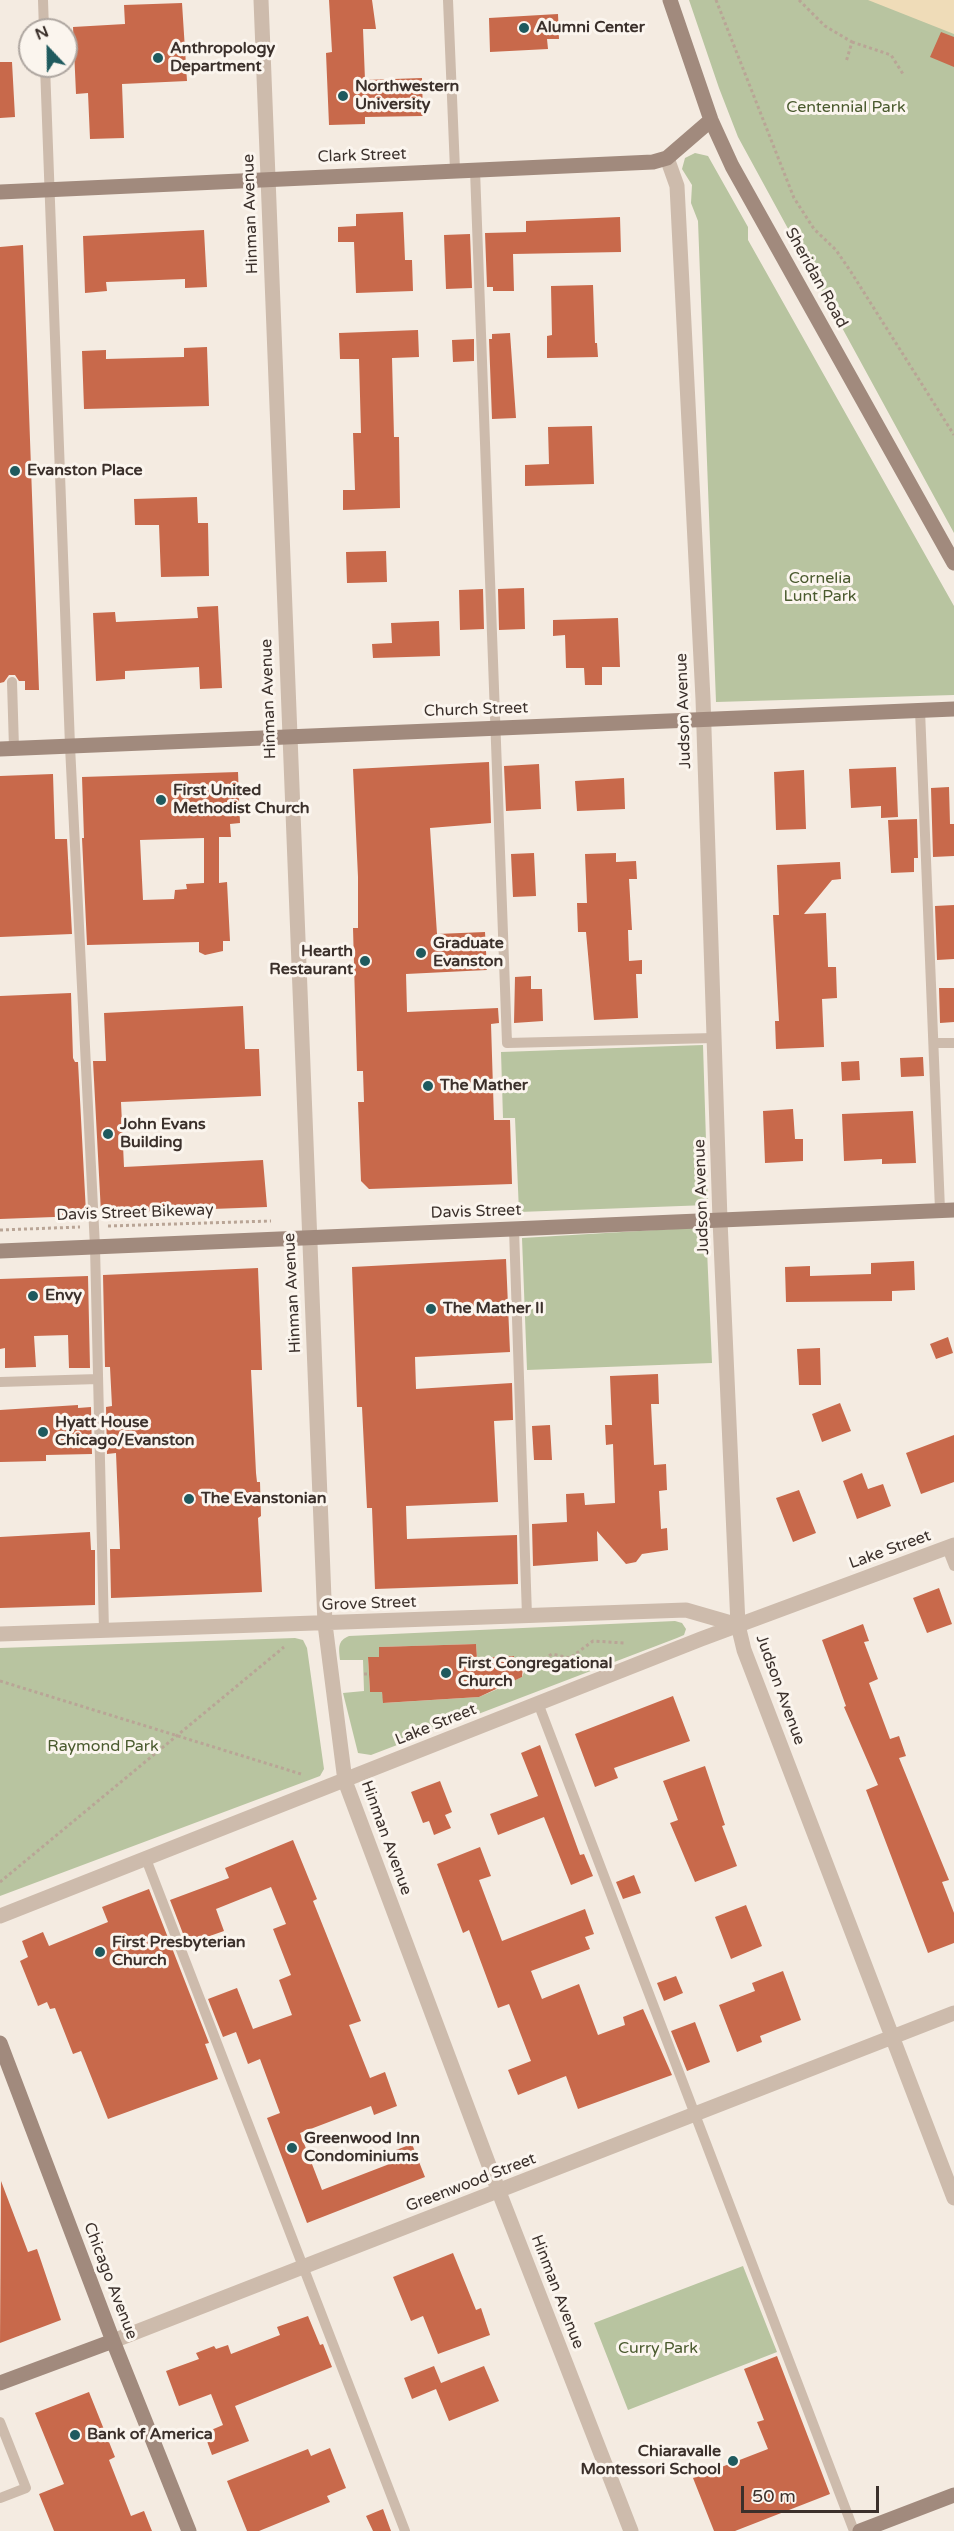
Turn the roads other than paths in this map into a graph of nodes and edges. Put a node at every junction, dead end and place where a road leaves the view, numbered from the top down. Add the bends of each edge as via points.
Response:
1 (43, 0) edge
2 (261, 0) edge
3 (448, 0) edge
4 (670, 0) edge
5 (44, 18) edge
6 (45, 78) edge
7 (711, 120) junction
8 (667, 158) junction
9 (455, 170) junction
10 (475, 170) junction
11 (268, 178) junction
12 (50, 190) junction
13 (0, 192) edge
14 (954, 563) edge
15 (12, 682) dead end
16 (954, 708) edge
17 (920, 710) junction
18 (702, 718) junction
19 (494, 727) junction
20 (289, 736) junction
21 (70, 746) junction
22 (7, 749) edge
23 (714, 1038) junction
24 (934, 1043) junction
25 (954, 1043) edge
26 (947, 1210) edge
27 (720, 1220) junction
28 (514, 1229) junction
29 (309, 1238) junction
30 (94, 1247) junction
31 (0, 1251) edge
32 (98, 1379) junction
33 (0, 1382) edge
34 (951, 1546) edge
35 (954, 1566) edge
36 (527, 1616) junction
37 (325, 1624) junction
38 (738, 1625) junction
39 (104, 1631) junction
40 (0, 1634) edge
41 (537, 1703) junction
42 (345, 1781) junction
43 (146, 1859) junction
44 (0, 1916) edge
45 (954, 2013) edge
46 (892, 2037) junction
47 (0, 2043) edge
48 (694, 2115) junction
49 (499, 2192) junction
50 (954, 2198) edge
51 (302, 2266) junction
52 (113, 2341) junction
53 (0, 2383) edge
54 (0, 2422) edge
55 (2, 2435) edge
56 (954, 2494) edge
57 (0, 2498) edge
58 (189, 2531) edge
59 (405, 2531) edge
60 (631, 2531) edge
61 (854, 2531) edge
62 (860, 2531) edge

1 - 5 lane
2 - 11 street, Hinman Avenue
3 - 9 lane
4 - 7 street, Sheridan Road
6 - 12 lane
7 - 8 street
7 - 14 street, Sheridan Road via 732,165
8 - 10 street, Clark Street via 641,163
8 - 18 street, Judson Avenue via 677,186
9 - 10 street, Clark Street
9 - 11 street, Clark Street
10 - 19 lane
11 - 12 street, Clark Street
11 - 20 street, Hinman Avenue
12 - 13 street, Clark Street
12 - 21 lane
15 - 22 lane
16 - 17 street, Church Street
17 - 18 street, Church Street
17 - 24 lane
18 - 19 street, Church Street
18 - 23 street, Judson Avenue
19 - 20 street, Church Street
19 - 23 lane via 507,1043
20 - 21 street, Church Street
20 - 29 street, Hinman Avenue
21 - 22 street, Church Street
21 - 30 lane
23 - 27 street, Judson Avenue
24 - 25 lane
24 - 26 lane
26 - 27 street, Davis Street
27 - 28 street, Davis Street
27 - 38 street, Judson Avenue
28 - 29 street, Davis Street
28 - 36 lane
29 - 30 street, Davis Street
29 - 37 street, Hinman Avenue
30 - 31 street, Davis Street
30 - 32 lane
32 - 33 lane
32 - 39 lane
34 - 35 lane
34 - 38 street, Lake Street
36 - 37 street, Grove Street
36 - 38 street, Grove Street via 686,1610
37 - 39 street, Grove Street
37 - 42 street, Hinman Avenue
38 - 41 street, Lake Street
38 - 46 street, Judson Avenue via 744,1650
39 - 40 street, Grove Street
41 - 42 street, Lake Street
41 - 48 lane
42 - 43 street, Lake Street
42 - 49 street, Hinman Avenue
43 - 44 street, Lake Street
43 - 51 lane
45 - 46 street, Greenwood Street
46 - 48 street, Greenwood Street
46 - 50 street, Judson Avenue
47 - 52 street, Chicago Avenue
48 - 49 street, Greenwood Street
48 - 61 lane
49 - 51 street, Greenwood Street
49 - 60 street, Hinman Avenue
51 - 52 street, Greenwood Street
51 - 59 lane
52 - 53 street, Greenwood Street
52 - 58 street, Chicago Avenue
54 - 55 lane
55 - 57 lane via 26,2488
56 - 62 street

